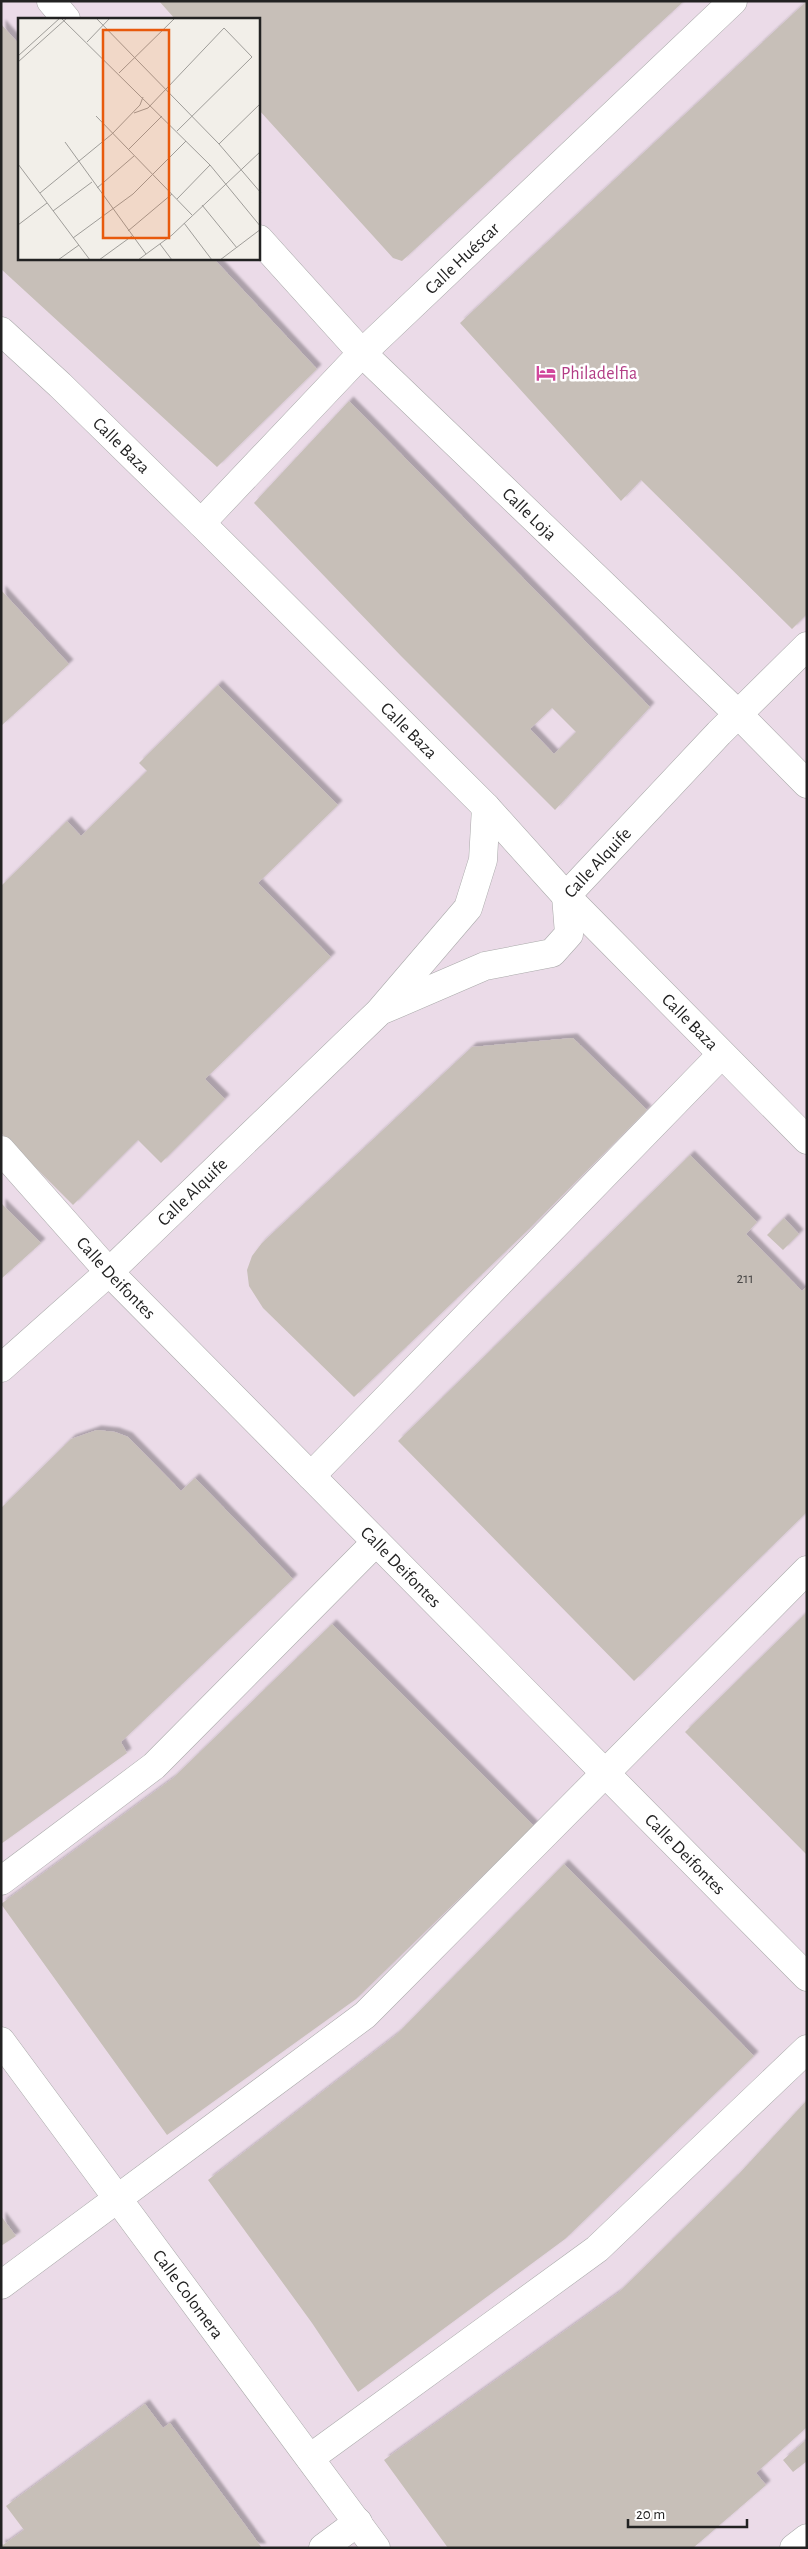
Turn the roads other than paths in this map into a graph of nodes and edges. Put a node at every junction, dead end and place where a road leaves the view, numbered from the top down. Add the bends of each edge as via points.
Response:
1 (51, 1) edge
2 (733, 1) edge
3 (65, 18) edge
4 (260, 240) edge
5 (1, 331) edge
6 (362, 353) junction
7 (201, 523) junction
8 (807, 646) edge
9 (738, 714) junction
10 (807, 784) edge
11 (486, 807) junction
12 (566, 896) junction
13 (379, 1012) junction
14 (721, 1055) junction
15 (807, 1140) edge
16 (1, 1150) edge
17 (109, 1272) junction
18 (1, 1368) edge
19 (311, 1476) junction
20 (376, 1542) junction
21 (807, 1570) edge
22 (604, 1773) junction
23 (1, 1881) edge
24 (807, 1978) edge
25 (1, 2041) edge
26 (807, 2049) edge
27 (118, 2199) junction
28 (1, 2285) edge
29 (310, 2458) junction
30 (358, 2522) junction
31 (807, 2538) edge
32 (323, 2548) edge
33 (376, 2548) edge
34 (794, 2548) edge

1 - 3 street
2 - 6 street, Calle Huéscar
4 - 6 street, Calle Loja
5 - 7 street, Calle Baza
6 - 7 street, Calle Huéscar
6 - 9 street, Calle Loja
7 - 11 street, Calle Baza
8 - 9 street, Calle Alquife
9 - 10 street, Calle Loja
9 - 12 street, Calle Alquife
11 - 12 street, Calle Baza
11 - 13 street, Calle Alquife via 483,860 468,908
12 - 13 street, Calle Alquife via 569,934 552,953 485,966
12 - 14 street, Calle Baza
13 - 17 street, Calle Alquife
14 - 15 street, Calle Baza
14 - 19 street
16 - 17 street, Calle Deifontes
17 - 18 street, Calle Alquife
17 - 19 street, Calle Deifontes
19 - 20 street, Calle Deifontes
20 - 22 street, Calle Deifontes
20 - 23 street via 154,1766
21 - 22 street
22 - 24 street, Calle Deifontes
22 - 27 street via 365,2015
25 - 27 street, Calle Colomera
26 - 29 street via 597,2249
27 - 28 street
27 - 29 street, Calle Colomera
29 - 30 street, Calle Colomera
30 - 32 street
30 - 33 street, Calle Colomera
31 - 34 street

